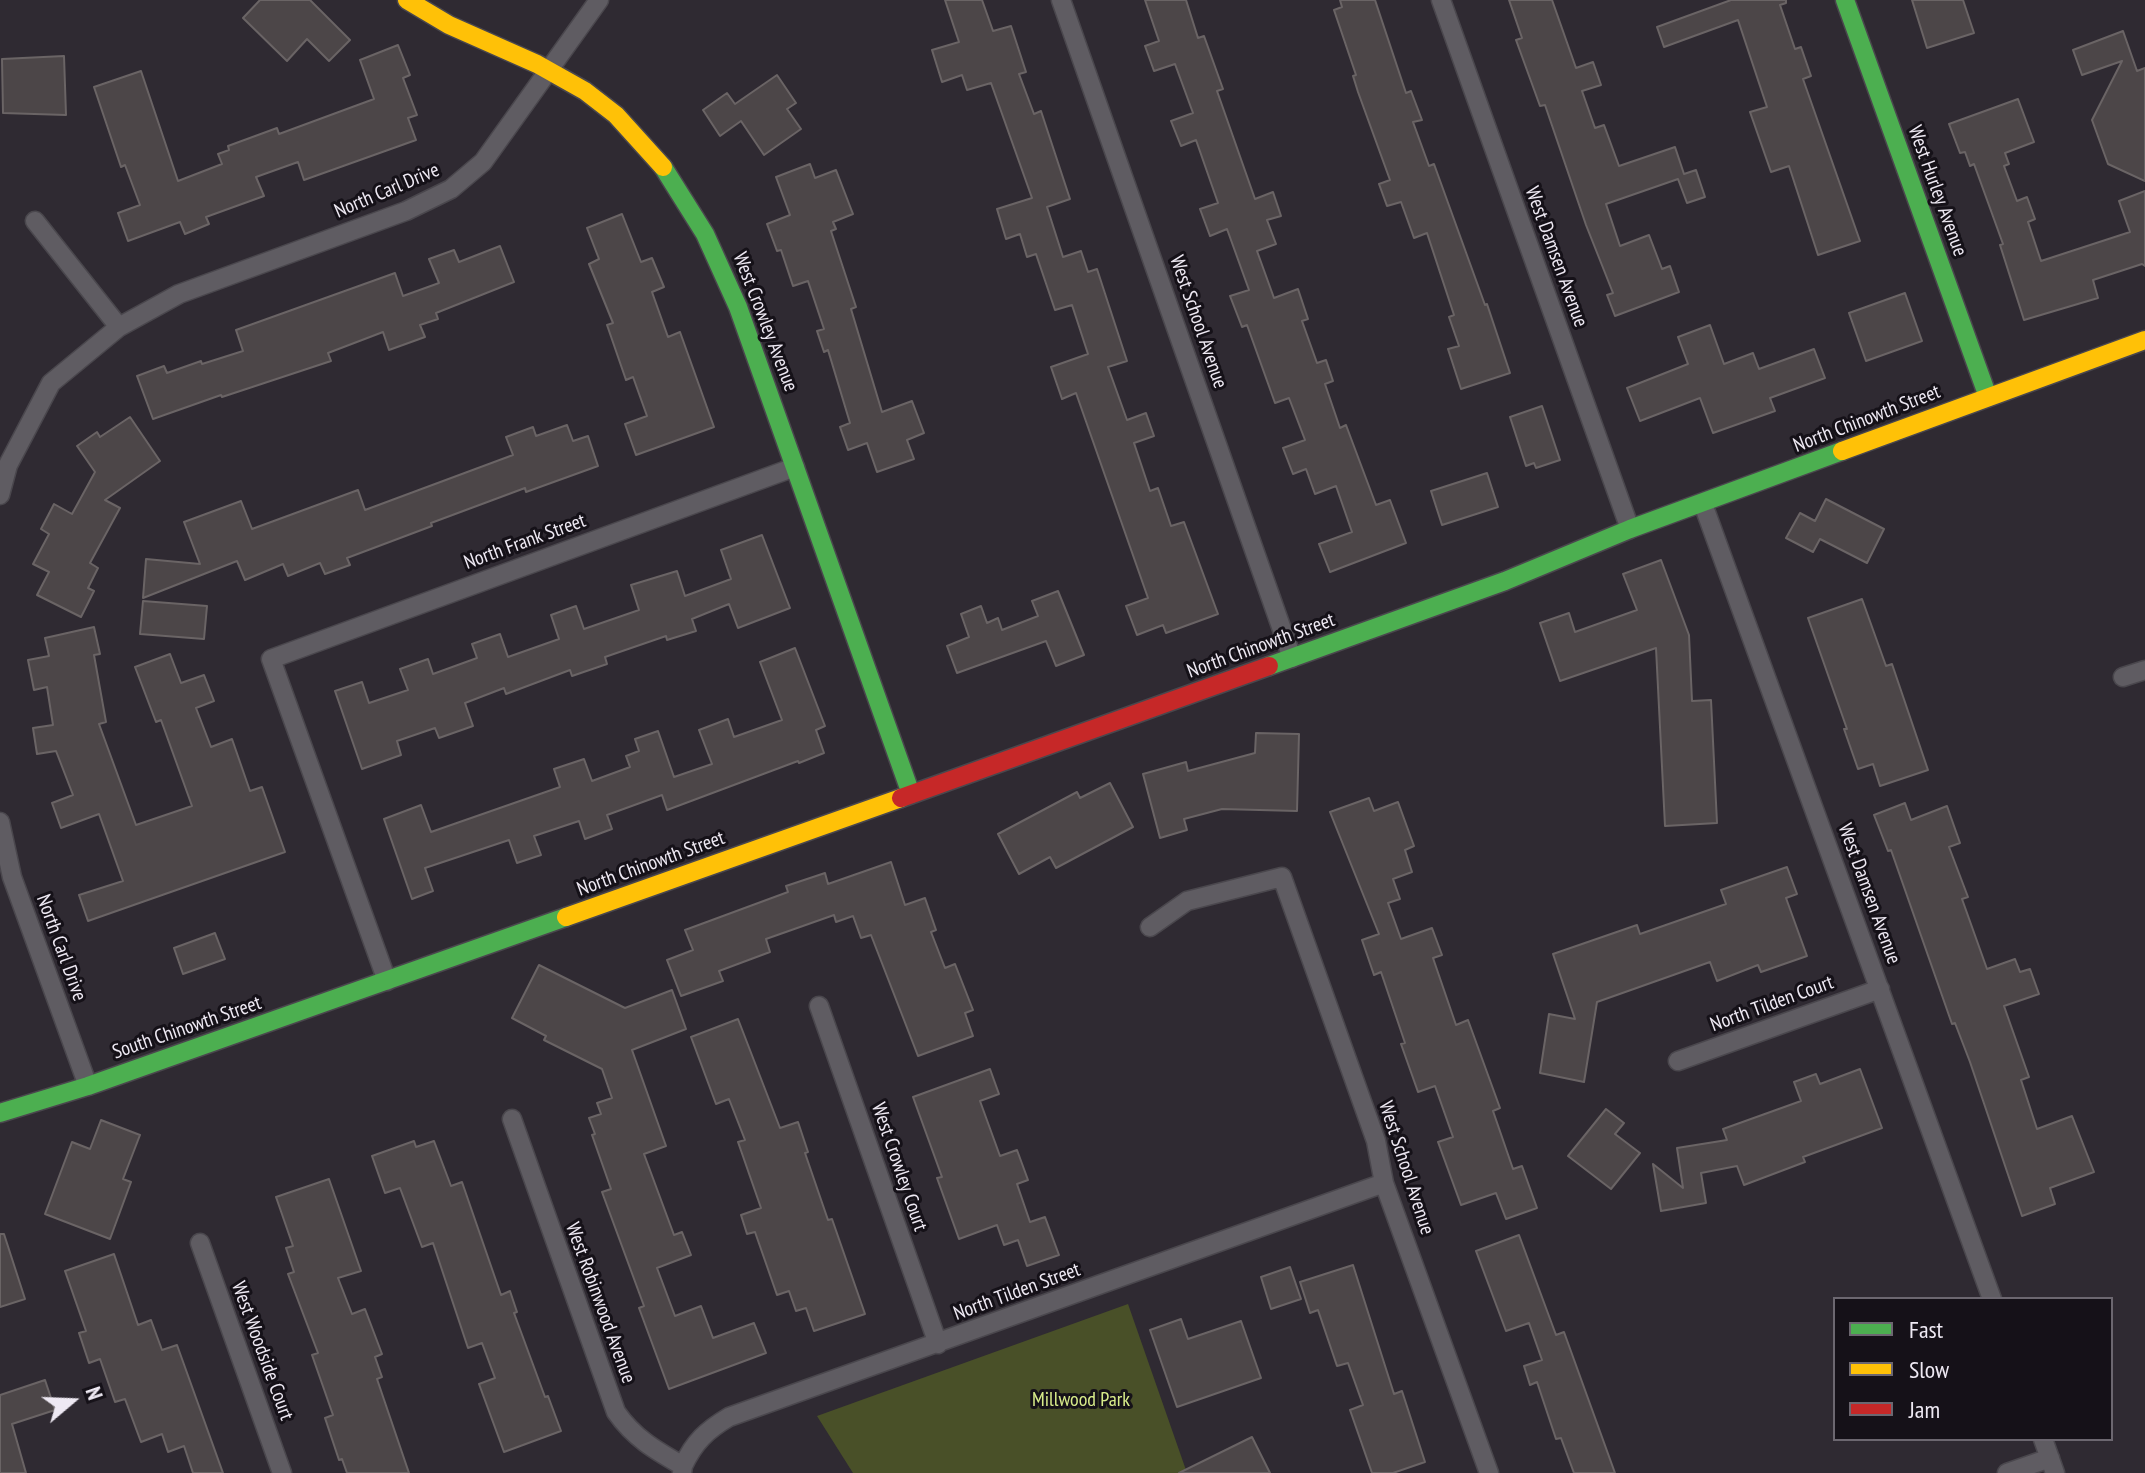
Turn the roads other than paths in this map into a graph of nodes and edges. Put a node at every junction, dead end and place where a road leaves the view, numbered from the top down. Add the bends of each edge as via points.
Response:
1 (407, 0) edge
2 (599, 0) edge
3 (1061, 0) edge
4 (1441, 0) edge
5 (1845, 0) edge
6 (550, 70) junction
7 (35, 221) dead end
8 (119, 327) junction
9 (2145, 340) edge
10 (1988, 397) junction
11 (795, 467) junction
12 (0, 495) edge
13 (1703, 504) junction
14 (1630, 529) junction
15 (1292, 658) junction
16 (2145, 670) edge
17 (2123, 677) dead end
18 (911, 794) junction
19 (0, 822) edge
20 (1150, 927) dead end
21 (387, 981) junction
22 (1880, 989) junction
23 (819, 1006) dead end
24 (1678, 1061) dead end
25 (88, 1086) junction
26 (0, 1113) edge
27 (512, 1119) dead end
28 (1384, 1183) junction
29 (200, 1243) dead end
30 (1991, 1297) edge
31 (938, 1344) junction
32 (2044, 1441) edge
33 (2053, 1465) edge
34 (682, 1469) edge
35 (282, 1473) edge
36 (1489, 1473) edge
37 (2007, 1473) edge

1 - 6 street, West Crowley Avenue
2 - 6 street, North Carl Drive
3 - 15 street, West School Avenue
4 - 14 street, West Damsen Avenue
5 - 10 street, West Hurley Avenue
6 - 8 street, North Carl Drive via 483,162 451,189 406,211 179,294
6 - 11 street, West Crowley Avenue via 601,103 645,142 681,188 738,307
7 - 8 street
8 - 12 street, North Carl Drive via 51,383 8,465
9 - 10 street, North Chinowth Street
10 - 13 street, North Chinowth Street
11 - 18 street, West Crowley Avenue
11 - 21 street, North Frank Street via 271,659
13 - 14 street, North Chinowth Street
13 - 22 street, West Damsen Avenue
14 - 15 street, North Chinowth Street via 1505,581
15 - 18 street, North Chinowth Street
16 - 17 street
18 - 21 street, North Chinowth Street
19 - 25 street, North Carl Drive via 12,877
20 - 28 street, West School Avenue via 1187,901 1282,877 1376,1141
21 - 25 street, South Chinowth Street
22 - 24 street, North Tilden Court
22 - 30 street, West Damsen Avenue
23 - 31 street, West Crowley Court
25 - 26 street, South Chinowth Street
27 - 34 street, West Robinwood Avenue via 616,1412 643,1444
28 - 31 street, North Tilden Street
28 - 36 street, West School Avenue
29 - 35 street, West Woodside Court
31 - 34 street, North Tilden Street via 729,1417 694,1444
32 - 33 street
33 - 37 street

